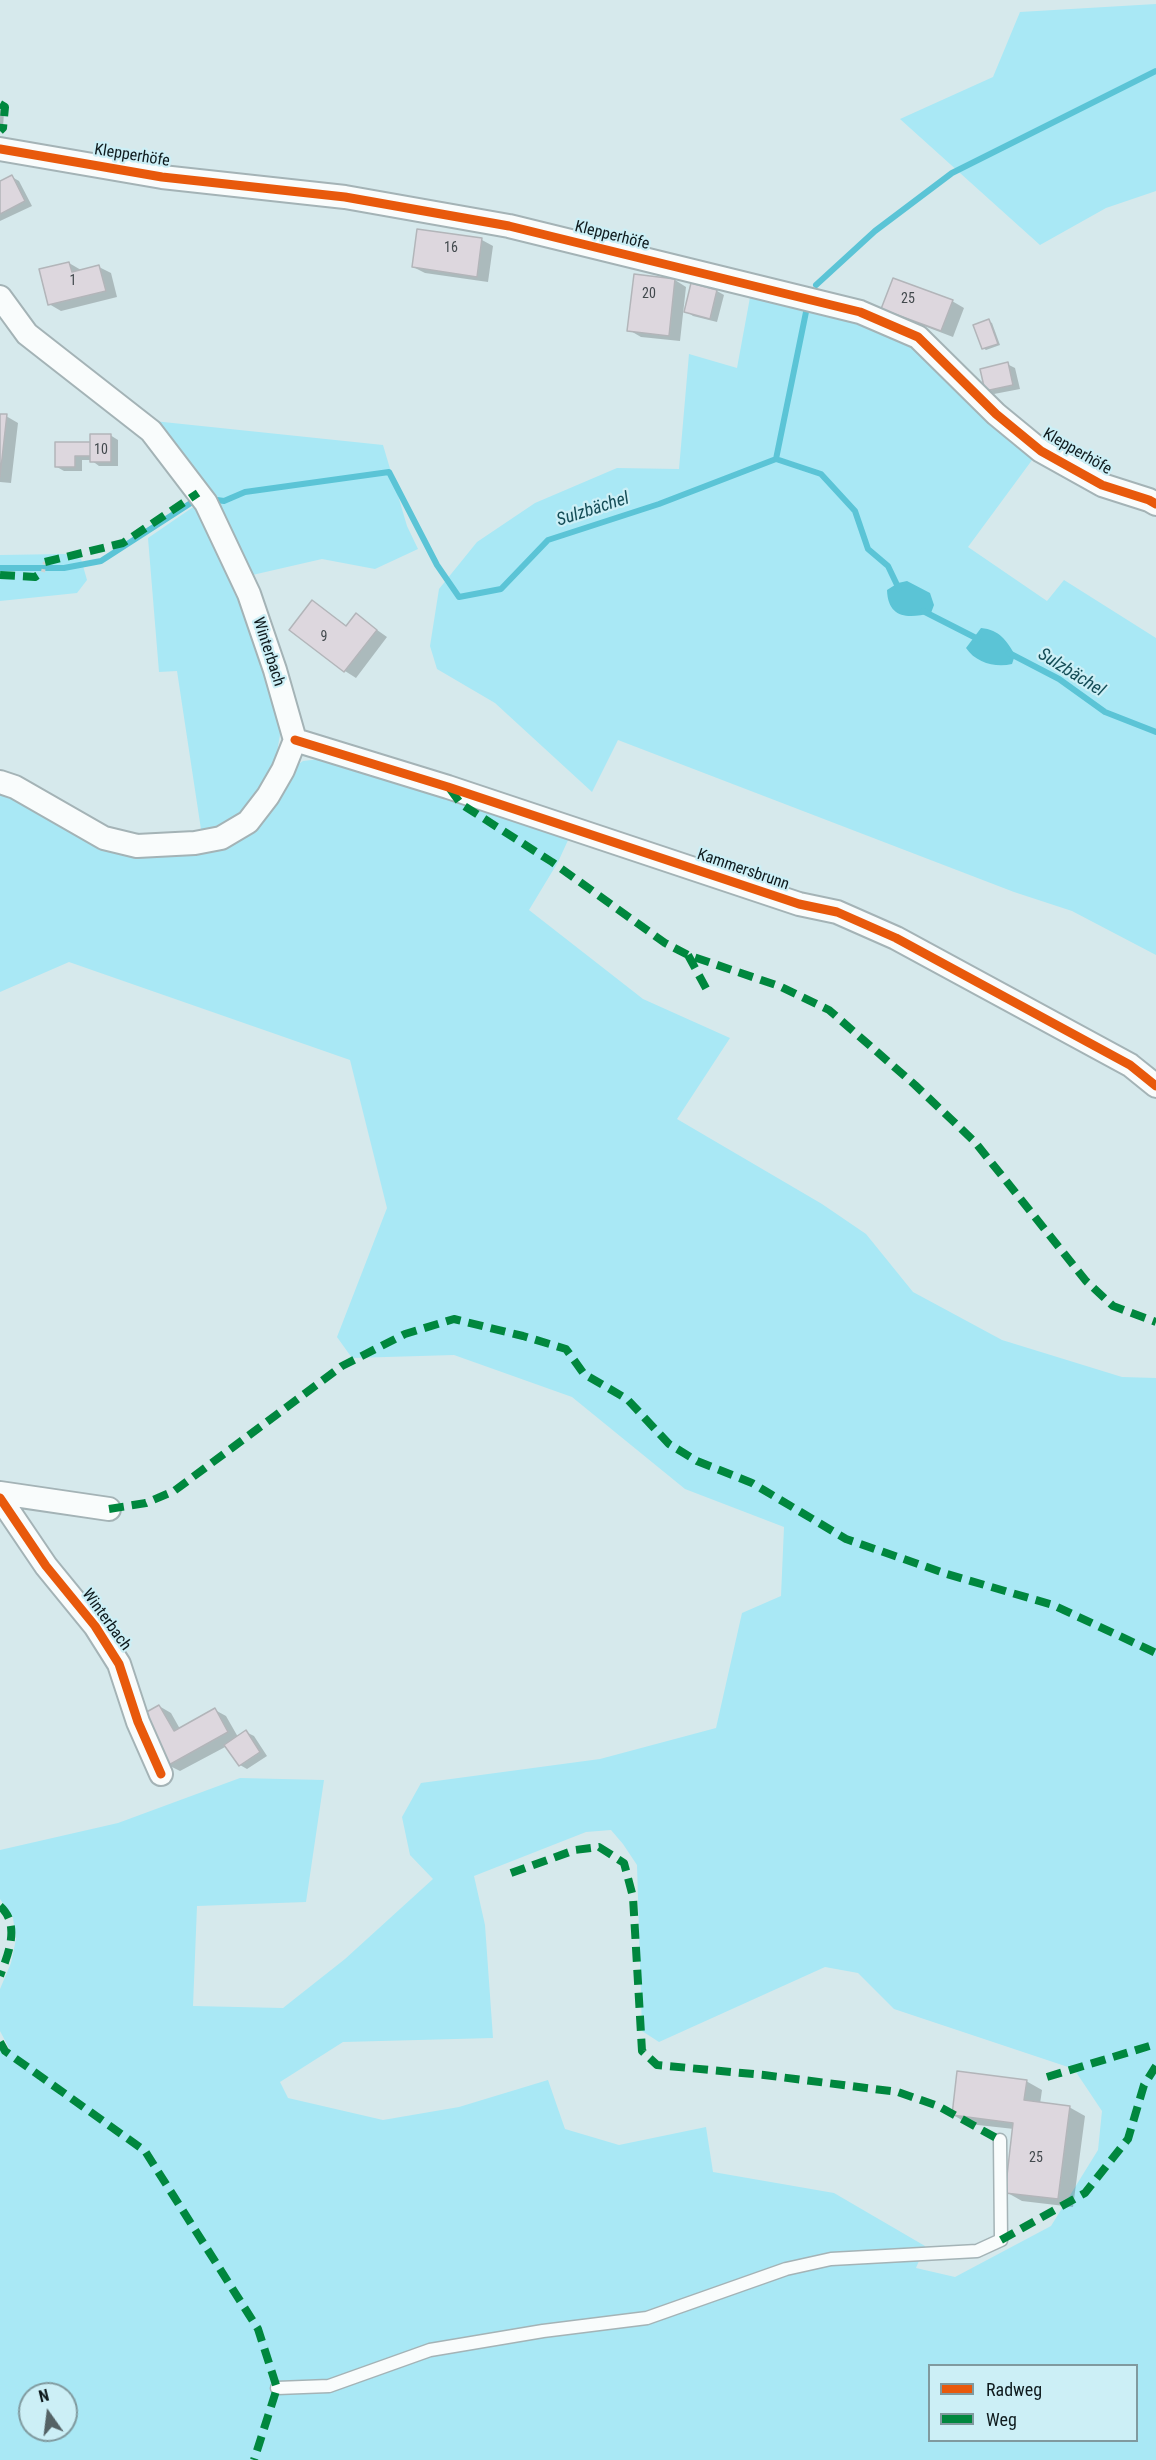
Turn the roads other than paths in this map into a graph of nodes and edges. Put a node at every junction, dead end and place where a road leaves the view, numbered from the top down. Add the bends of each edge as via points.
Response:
1 (0, 149) edge
2 (0, 297) edge
3 (1156, 504) edge
4 (295, 740) junction
5 (0, 782) edge
6 (1156, 1086) edge
7 (0, 1493) edge
8 (0, 1498) edge
9 (108, 1509) dead end
10 (161, 1774) dead end
11 (999, 2140) dead end
12 (277, 2388) dead end

1 - 3 street, Klepperhöfe via 162,177 345,197 509,226 860,312 918,338 996,414 1041,451 1102,485
2 - 4 street, Winterbach via 27,334 151,431 202,499 249,594
4 - 5 street via 283,770 248,822 221,838 195,843 137,846 104,837
4 - 6 street, Kammersbrunn via 799,904 837,912 896,938 1130,1065
7 - 9 street
8 - 10 street, Winterbach via 119,1664
11 - 12 lane via 1001,2240 977,2251 831,2259 786,2269 647,2318 430,2350 329,2386

